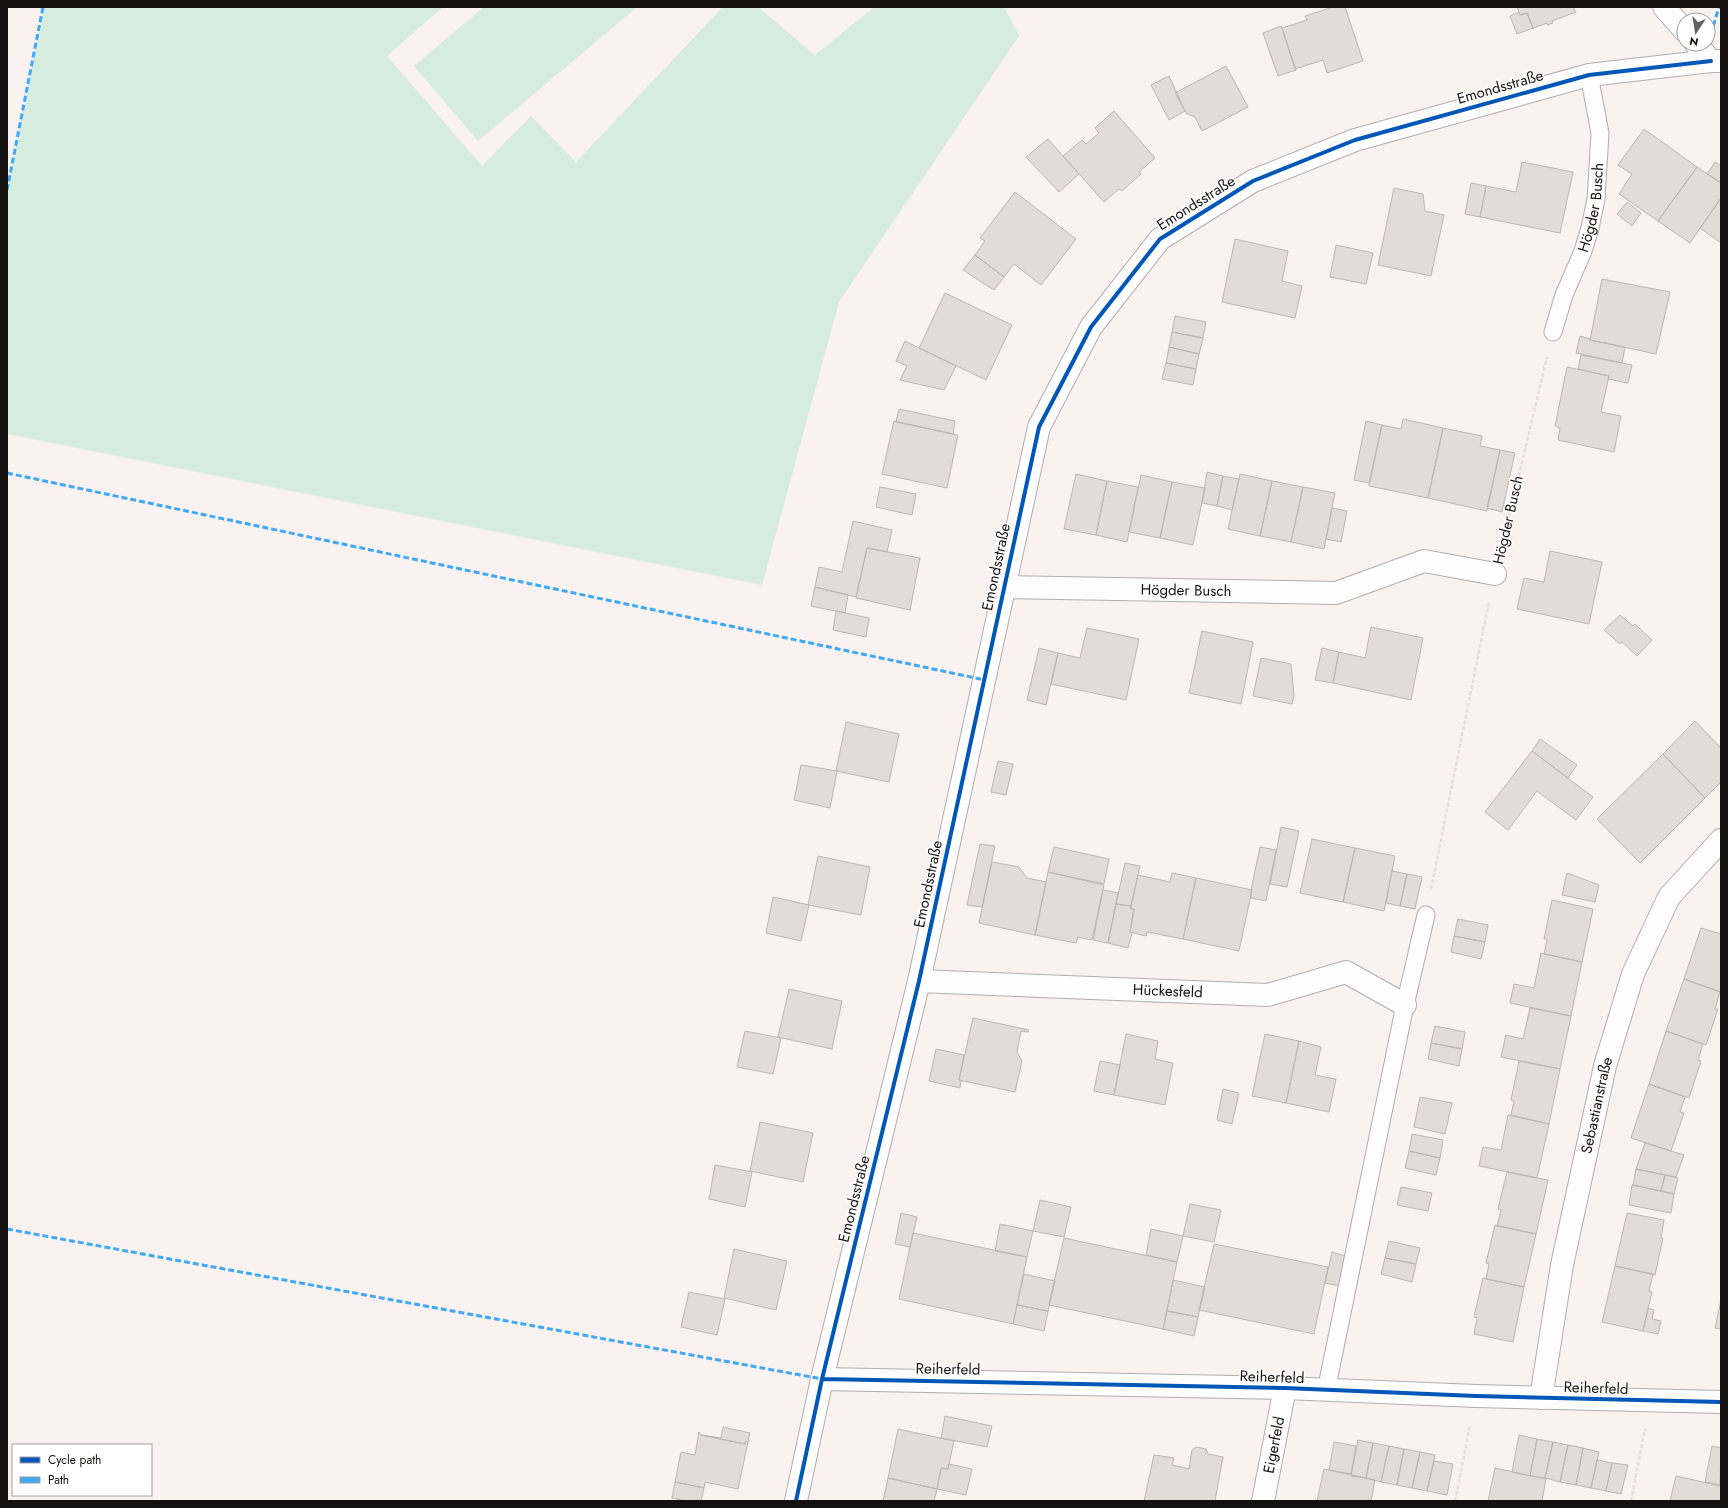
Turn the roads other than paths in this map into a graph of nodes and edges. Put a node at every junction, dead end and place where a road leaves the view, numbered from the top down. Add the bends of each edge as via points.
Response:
1 (1664, 7) edge
2 (1676, 21) edge
3 (1705, 52) edge
4 (1716, 61) edge
5 (1589, 75) junction
6 (1553, 332) road end
7 (1495, 574) road end
8 (1003, 587) junction
9 (1721, 840) edge
10 (1426, 915) road end
11 (919, 981) junction
12 (1405, 1005) junction
13 (822, 1379) junction
14 (1285, 1388) junction
15 (1326, 1391) junction
16 (1541, 1398) junction
17 (1721, 1402) edge
18 (796, 1501) edge
19 (1263, 1501) edge

1 - 2 street
3 - 4 street
4 - 5 street, Emondsstraße
5 - 6 lane, Högder Busch via 1600,133 1596,199 1587,239 1564,295
5 - 8 street, Emondsstraße via 1355,140 1253,181 1160,239 1091,327 1039,427
7 - 8 street, Högder Busch via 1424,561 1336,593
8 - 11 street, Emondsstraße
9 - 16 street, Sebastianstraße via 1669,897 1633,974 1605,1066 1562,1265
10 - 12 lane
11 - 12 street, Hückesfeld via 1268,995 1346,972
11 - 13 street, Emondsstraße
12 - 15 lane
13 - 14 street, Reiherfeld
13 - 18 street, Emondsstraße
14 - 15 street, Reiherfeld
14 - 19 street, Eigerfeld
15 - 16 street, Reiherfeld
16 - 17 street, Reiherfeld

